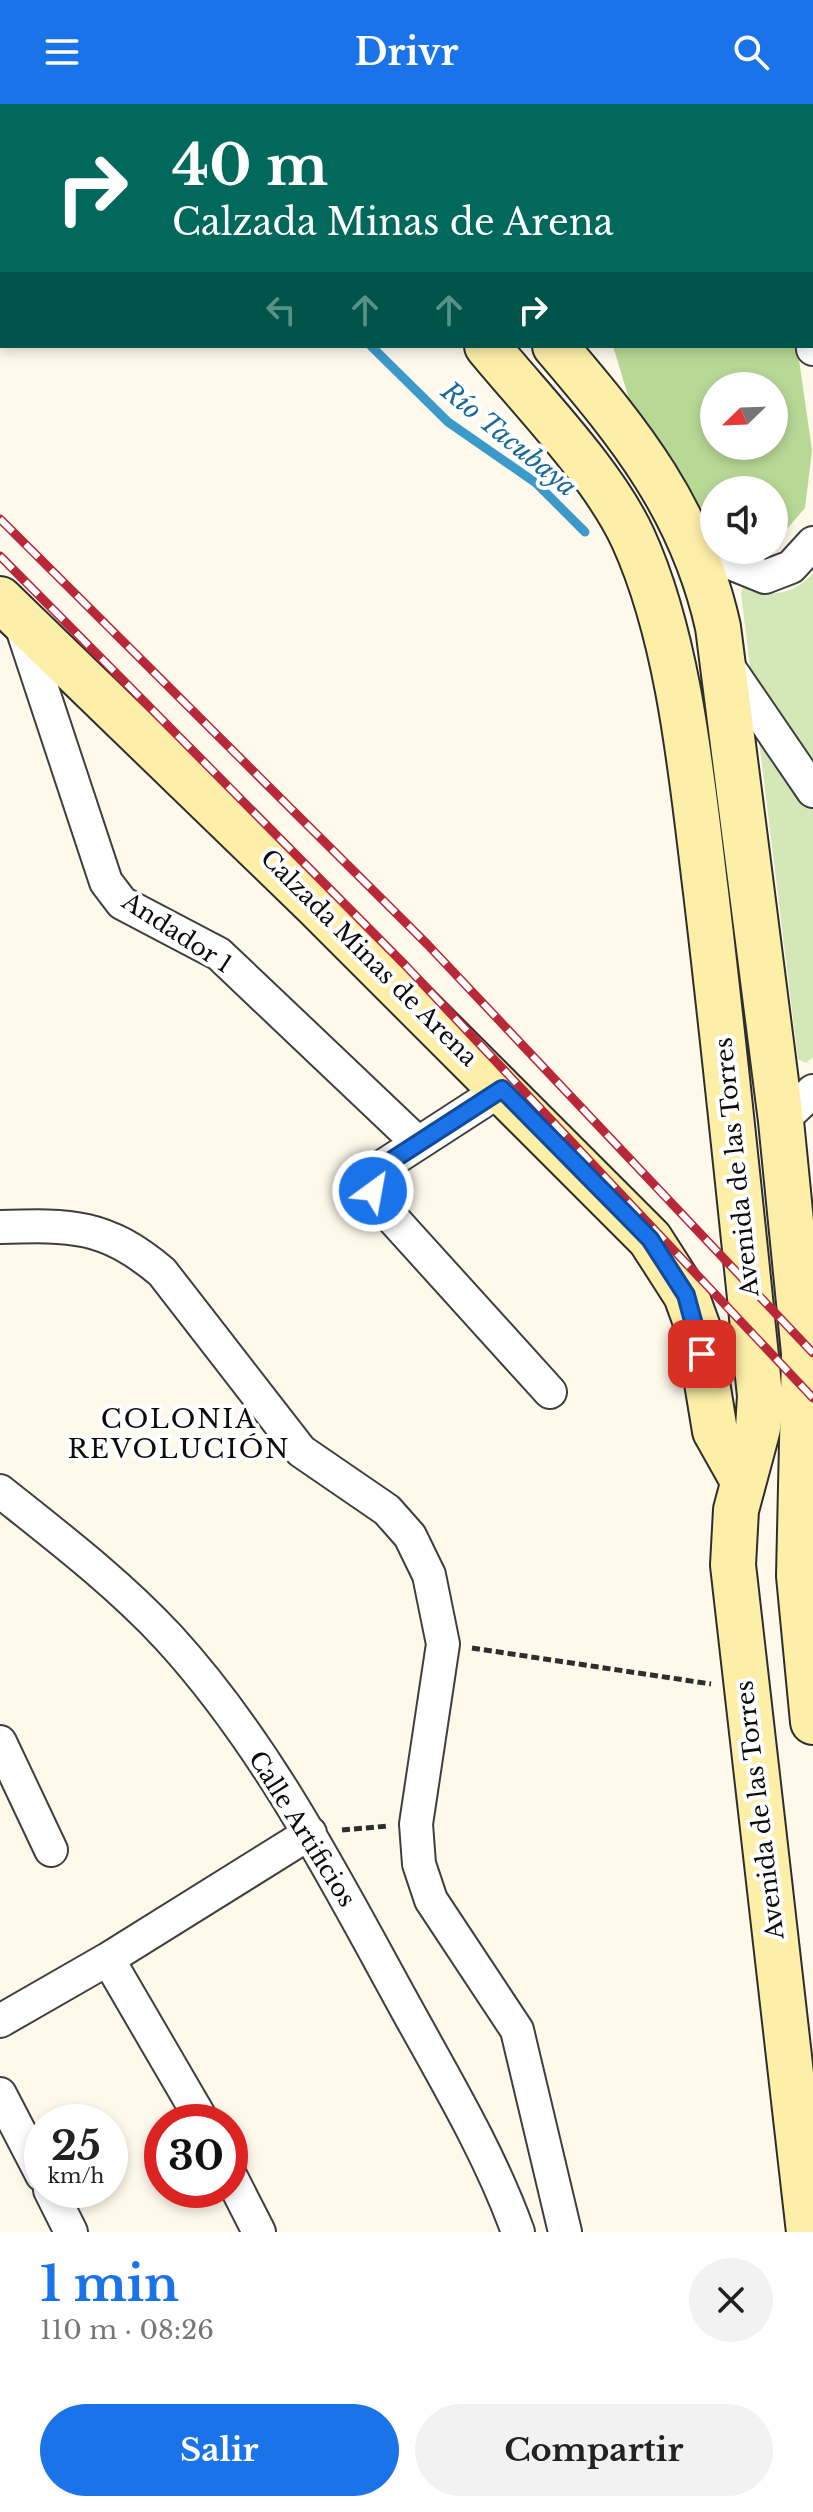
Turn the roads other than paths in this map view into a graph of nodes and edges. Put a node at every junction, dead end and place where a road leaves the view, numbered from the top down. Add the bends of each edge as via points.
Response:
1 (489, 348) edge
2 (557, 348) edge
3 (690, 534) junction
4 (813, 543) edge
5 (9, 607) edge
6 (721, 655) junction
7 (813, 791) edge
8 (502, 1089) junction
9 (813, 1091) edge
10 (781, 1121) junction
11 (418, 1143) junction
12 (0, 1227) edge
13 (550, 1392) dead end
14 (0, 1491) edge
15 (807, 1494) edge
16 (739, 1495) junction
17 (813, 1722) edge
18 (0, 1742) edge
19 (310, 1833) junction
20 (51, 1850) dead end
21 (108, 1959) junction
22 (0, 2021) edge
23 (0, 2094) edge
24 (193, 2104) edge
25 (24, 2140) edge
26 (59, 2208) edge
27 (247, 2208) edge
28 (71, 2232) edge
29 (259, 2232) edge
30 (518, 2232) edge
31 (565, 2232) edge
32 (809, 2232) edge

1 - 16 street, Avenida de las Torres via 601,486 632,537 669,657 691,765 760,1396 758,1428
2 - 3 street, Avenida de las Torres via 614,415
3 - 4 street via 728,562 765,577 791,567
3 - 6 street, Avenida de las Torres via 708,582
5 - 8 street, Calzada Minas de Arena
5 - 11 street, Andador 1 via 106,882 122,903 219,954
6 - 7 street
6 - 10 street, Avenida de las Torres
8 - 11 street
8 - 16 street, Calzada Minas de Arena via 650,1239 670,1267 698,1328 715,1431
9 - 10 street
10 - 15 street, Avenida de las Torres via 804,1353
11 - 13 street via 375,1175 377,1201
12 - 31 street via 66,1225 93,1231 130,1248 162,1272 301,1451 387,1510 410,1536 429,1575 443,1644 416,1824 419,1864 431,1900 517,2030
14 - 19 street, Calle Artificios via 101,1572 169,1638 215,1694
15 - 16 street
15 - 17 street, Avenida de las Torres via 799,1576
16 - 32 street, Avenida de las Torres via 733,1565
18 - 20 street
19 - 21 street
19 - 30 street, Calle Artificios via 449,2089
21 - 22 street
21 - 24 street
23 - 25 street
26 - 28 street
27 - 29 street

